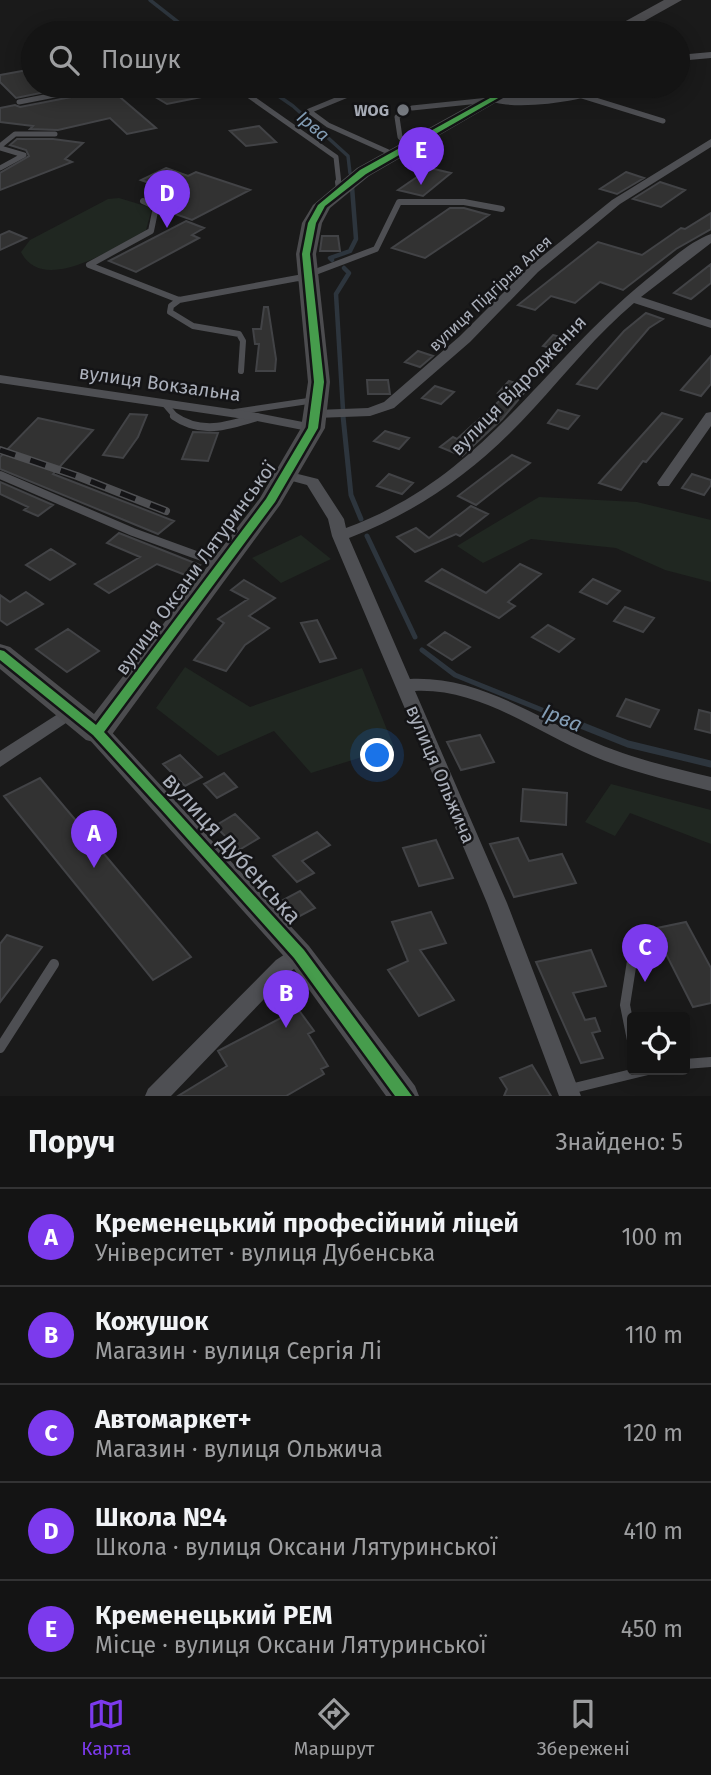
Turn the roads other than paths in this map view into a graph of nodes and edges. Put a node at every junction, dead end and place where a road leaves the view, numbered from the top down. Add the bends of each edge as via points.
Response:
1 (675, 0) edge
2 (635, 21) edge
3 (711, 55) edge
4 (690, 57) edge
5 (40, 98) edge
6 (252, 98) edge
7 (341, 98) edge
8 (563, 98) edge
9 (589, 98) edge
10 (491, 99) junction
11 (19, 102) dead end
12 (412, 108) dead end
13 (402, 114) dead end
14 (663, 121) dead end
15 (55, 134) dead end
16 (711, 142) edge
17 (0, 147) edge
18 (402, 151) junction
19 (0, 168) edge
20 (339, 189) junction
21 (143, 201) dead end
22 (502, 209) dead end
23 (711, 238) edge
24 (308, 277) junction
25 (633, 299) junction
26 (179, 300) junction
27 (711, 324) edge
28 (241, 371) dead end
29 (0, 379) edge
30 (164, 403) junction
31 (228, 413) junction
32 (316, 414) junction
33 (711, 416) edge
34 (257, 417) junction
35 (0, 475) edge
36 (286, 475) junction
37 (664, 483) dead end
38 (340, 536) junction
39 (223, 564) junction
40 (0, 654) edge
41 (404, 685) junction
42 (72, 711) junction
43 (97, 732) junction
44 (0, 760) edge
45 (711, 784) edge
46 (299, 954) junction
47 (632, 961) dead end
48 (54, 964) dead end
49 (627, 1014) edge
50 (0, 1048) edge
51 (711, 1062) edge
52 (690, 1064) edge
53 (627, 1075) edge
54 (569, 1093) edge
55 (156, 1096) edge
56 (404, 1096) edge

1 - 2 highway
3 - 4 street
5 - 11 lane
6 - 20 lane via 336,157
7 - 18 lane via 309,111 347,134
8 - 10 street via 517,103
9 - 14 lane
10 - 12 lane
10 - 18 highway, вулиця Оксани Лятуринської
13 - 18 lane via 397,117
15 - 17 lane via 15,134
16 - 32 street, вулиця Підгірна Алея via 617,202 534,270 389,405 370,412
17 - 19 lane via 24,155
18 - 20 highway, вулиця Оксани Лятуринської
20 - 24 highway, вулиця Оксани Лятуринської via 312,223 306,254
21 - 26 lane via 156,207 151,231 89,265
22 - 24 lane via 464,202 399,202 376,249
23 - 25 street, вулиця Відродження
24 - 26 lane
24 - 32 highway, вулиця Оксани Лятуринської via 319,382
25 - 27 street
25 - 38 street, вулиця Відродження via 480,456 429,496 378,524
26 - 28 lane via 170,312 178,321 192,328 239,334 243,341
29 - 30 street, вулиця Вокзальна
30 - 31 street, вулиця Вокзальна
30 - 34 lane via 169,415 192,425 223,428
31 - 32 lane
31 - 34 street, вулиця Вокзальна
32 - 34 street, вулиця Вокзальна
32 - 36 highway, вулиця Оксани Лятуринської
33 - 37 street
35 - 39 lane via 133,532
36 - 38 street, вулиця Ольжича via 313,482 336,519
36 - 39 highway, вулиця Оксани Лятуринської
38 - 41 street, вулиця Ольжича
39 - 43 highway, вулиця Оксани Лятуринської
40 - 42 highway, вулиця Дубенська
41 - 45 street via 428,682 478,695 600,752
41 - 54 street, вулиця Ольжича via 497,904
42 - 43 highway, вулиця Дубенська
42 - 44 street
43 - 46 main road, вулиця Дубенська
46 - 55 street
46 - 56 main road, вулиця Дубенська
47 - 49 lane
48 - 50 lane
51 - 52 lane
53 - 54 lane

